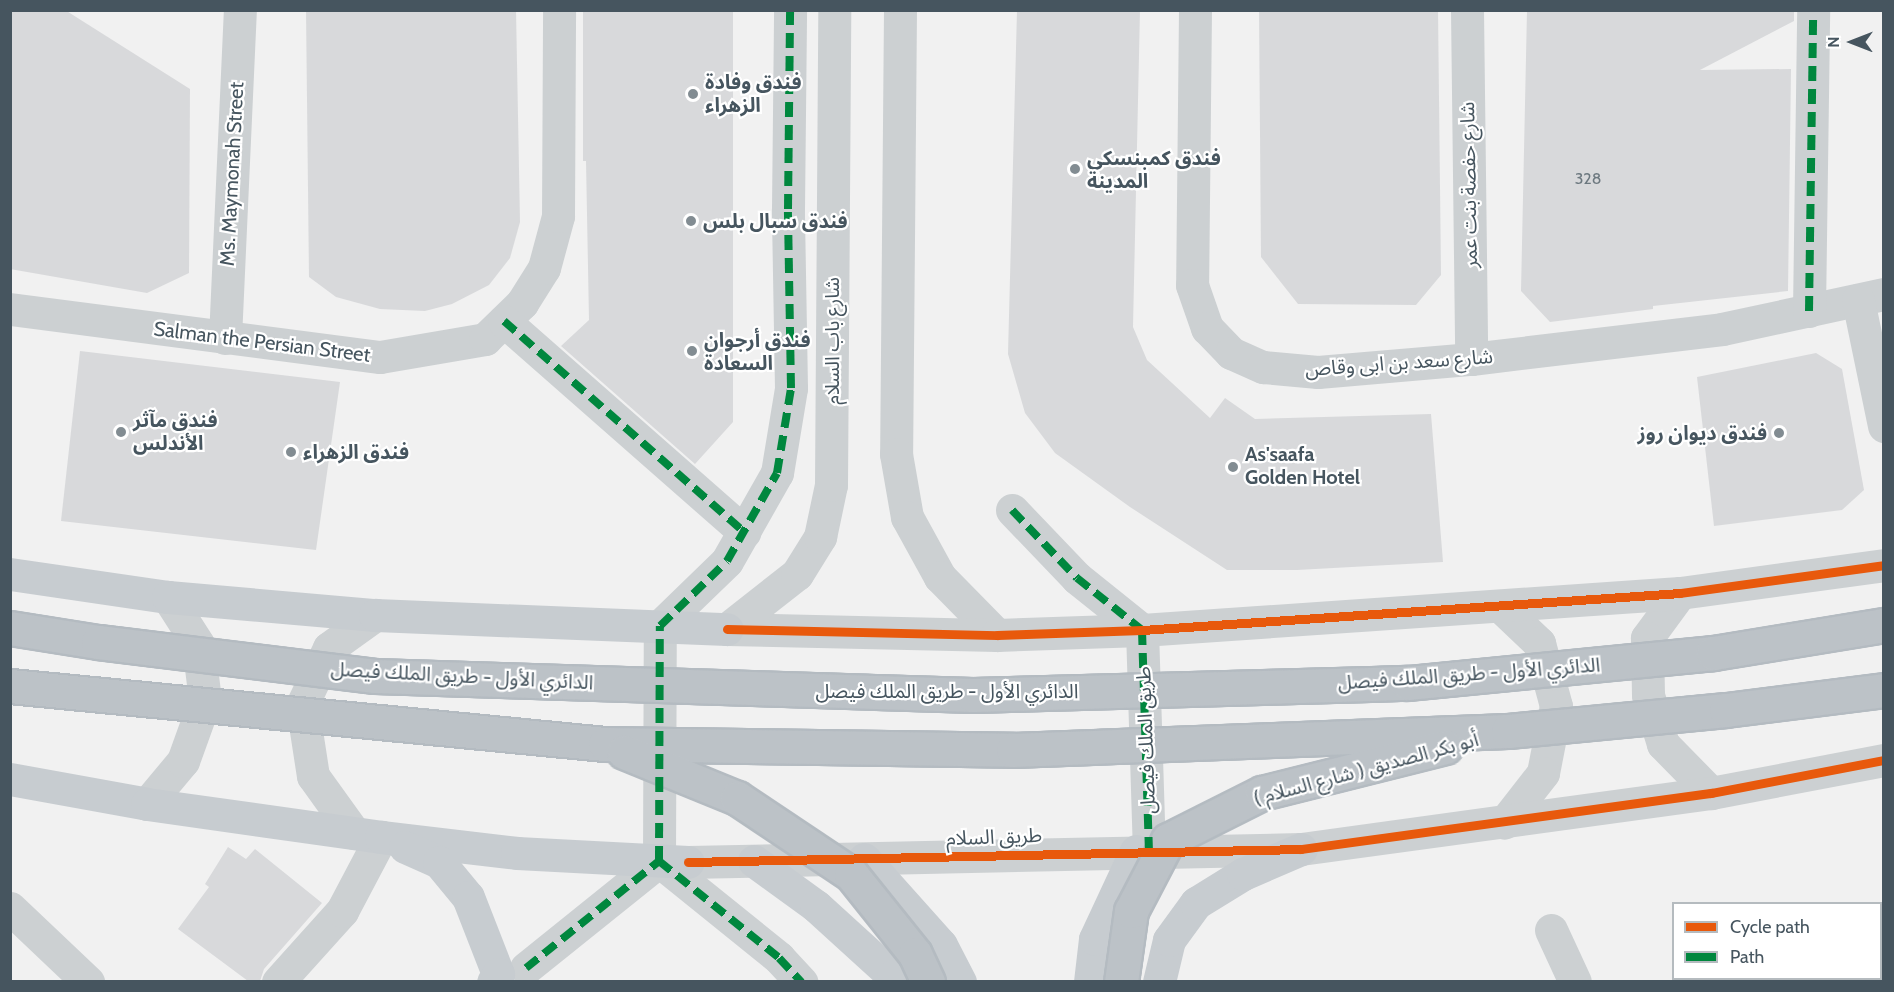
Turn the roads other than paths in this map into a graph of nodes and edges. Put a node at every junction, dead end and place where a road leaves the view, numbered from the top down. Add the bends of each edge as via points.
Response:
1 (240, 10) edge
2 (559, 10) edge
3 (790, 10) edge
4 (834, 10) edge
5 (900, 10) edge
6 (1195, 10) edge
7 (1467, 10) edge
8 (1813, 10) edge
9 (1871, 297) edge
10 (10, 309) edge
11 (1809, 310) junction
12 (504, 321) junction
13 (225, 338) junction
14 (1471, 359) junction
15 (1884, 426) edge
16 (1012, 510) dead end
17 (744, 532) junction
18 (1884, 565) edge
19 (10, 574) edge
20 (1680, 593) junction
21 (168, 597) junction
22 (1500, 606) junction
23 (375, 615) junction
24 (1884, 625) edge
25 (660, 626) junction
26 (10, 628) edge
27 (727, 629) junction
28 (1142, 630) junction
29 (997, 635) junction
30 (10, 687) edge
31 (1884, 690) edge
32 (1508, 731) junction
33 (605, 744) junction
34 (1884, 760) edge
35 (10, 779) edge
36 (1711, 793) junction
37 (147, 804) junction
38 (1504, 823) junction
39 (367, 835) junction
40 (1301, 849) junction
41 (1142, 851) junction
42 (864, 859) junction
43 (754, 861) junction
44 (673, 862) junction
45 (10, 908) edge
46 (1551, 930) dead end
47 (512, 976) edge
48 (88, 981) edge
49 (279, 981) edge
50 (801, 981) edge
51 (895, 981) edge
52 (928, 981) edge
53 (960, 981) edge
54 (1090, 981) edge
55 (1121, 981) edge
56 (1160, 981) edge
57 (1575, 981) edge

1 - 13 street, Ms. Maymonah Street
2 - 12 street, Salman the Persian Street via 558,216 544,268 522,303
3 - 17 street via 790,388 777,473
4 - 27 street, شارع باب السلام via 831,485 820,537 797,574
5 - 29 street via 896,454 907,517 940,577
6 - 14 street, شارع سعد بن ابى وقاص via 1192,285 1207,328 1231,353 1263,366 1318,372
7 - 14 street, شارع حفصة بنت عمر
8 - 11 street
9 - 11 street, شارع سعد بن ابى وقاص
9 - 15 street
10 - 13 street, Salman the Persian Street
11 - 14 street, شارع سعد بن ابى وقاص via 1722,329
12 - 13 street, Salman the Persian Street via 485,339 380,357
12 - 17 street
16 - 28 street via 1077,578
17 - 25 street via 727,561
18 - 20 street
19 - 21 main road
20 - 22 street
20 - 36 street via 1647,638 1648,695 1663,744
21 - 23 main road
21 - 37 street via 198,644 205,700 183,762
22 - 28 street
22 - 38 street via 1539,643 1556,706 1543,773
23 - 25 main road
23 - 39 street via 330,648 302,705 313,776
24 - 26 highway, الدائري الأول - طريق الملك فيصل, bridge via 1713,653 1408,683 973,695 375,676
25 - 27 main road
25 - 44 street
27 - 29 street
28 - 29 street
28 - 41 street, طريق الملك فيصل
30 - 33 highway, bridge
31 - 32 highway, bridge
32 - 33 highway, bridge via 1013,750
32 - 55 highway, ( شارع السلام ) أبو بكر الصديق, bridge via 1262,793 1168,840 1131,911
33 - 52 highway, bridge via 737,798 851,873 915,954
34 - 36 street, طريق السلام
35 - 37 main road
36 - 38 street, طريق السلام
37 - 39 main road
38 - 40 street, طريق السلام
39 - 44 main road via 517,853
39 - 47 main road via 439,862 468,897
39 - 49 street via 342,911
40 - 41 street, طريق السلام
40 - 56 main road via 1243,873 1196,903 1169,940
41 - 42 street, طريق السلام
41 - 54 main road via 1095,939
42 - 43 street, طريق السلام
42 - 53 main road via 941,945
43 - 44 street, طريق السلام
43 - 51 main road via 816,906
44 - 47 street
44 - 50 street
45 - 48 street
46 - 57 street

